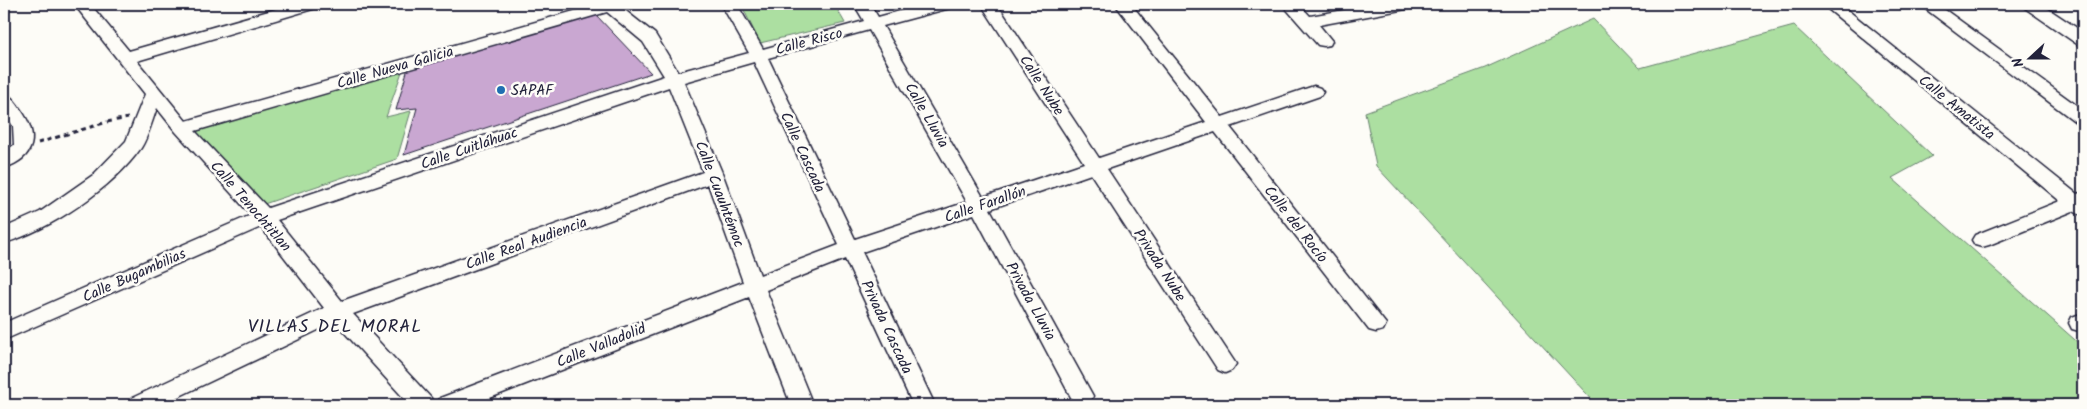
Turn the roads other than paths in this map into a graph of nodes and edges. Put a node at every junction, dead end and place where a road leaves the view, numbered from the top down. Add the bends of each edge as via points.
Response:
1 (82, 4) edge
2 (310, 4) edge
3 (611, 4) edge
4 (729, 4) edge
5 (862, 4) edge
6 (944, 4) edge
7 (989, 4) edge
8 (1123, 4) edge
9 (1290, 4) edge
10 (1406, 4) edge
11 (1830, 4) edge
12 (1927, 4) edge
13 (2031, 4) edge
14 (1307, 22) junction
15 (874, 23) junction
16 (2083, 40) edge
17 (1324, 41) dead end
18 (758, 54) junction
19 (126, 58) junction
20 (674, 79) junction
21 (1314, 92) dead end
22 (154, 93) junction
23 (4, 100) edge
24 (2083, 119) edge
25 (1216, 124) junction
26 (182, 128) junction
27 (4, 162) edge
28 (1095, 166) junction
29 (714, 175) junction
30 (2080, 204) edge
31 (979, 206) junction
32 (264, 218) junction
33 (4, 236) edge
34 (1982, 240) dead end
35 (849, 249) junction
36 (754, 285) junction
37 (338, 311) junction
38 (1376, 324) dead end
39 (4, 332) edge
40 (1226, 364) dead end
41 (1082, 396) dead end
42 (140, 405) edge
43 (423, 405) edge
44 (448, 405) edge
45 (802, 405) edge
46 (924, 405) edge

1 - 19 street, Calle Tenochtitlan
2 - 19 street
3 - 20 street, Calle Cuauhtémoc via 649,38
3 - 26 street, Calle Nueva Galicia
4 - 18 street
5 - 15 street, Calle Lluvia
6 - 15 street, Calle Risco
7 - 28 street, Calle Nube
8 - 25 street, Calle del Rocío
9 - 14 street
10 - 14 street
11 - 30 street, Calle Amatista
12 - 24 street
13 - 16 street
14 - 17 street
15 - 18 street, Calle Risco
15 - 31 street, Calle Lluvia
18 - 20 street, Calle Risco
18 - 35 street, Calle Cascada
19 - 22 street, Calle Tenochtitlan
20 - 29 street, Calle Cuauhtémoc
20 - 32 street, Calle Cuitláhuac
21 - 25 street, Calle Farallón
22 - 26 street, Calle Tenochtitlan
22 - 33 street via 134,144 100,180 47,217
23 - 27 street via 22,125 23,148
25 - 28 street, Calle Farallón
25 - 38 street, Calle del Rocío
26 - 32 street, Calle Tenochtitlan
28 - 31 street, Calle Farallón
28 - 40 street, Privada Nube
29 - 36 street, Calle Cuauhtémoc
29 - 37 street, Calle Real Audiencia
30 - 34 street
31 - 35 street, Calle Farallón
31 - 41 street, Privada Lluvia
32 - 37 street, Calle Tenochtitlan
32 - 39 street, Calle Bugambilias
35 - 36 street, Calle Farallón
35 - 46 street, Privada Cascada
36 - 44 street, Calle Valladolid
36 - 45 street, Calle Cuauhtémoc
37 - 42 street, Calle Real Audiencia
37 - 43 street, Calle Tenochtitlan

